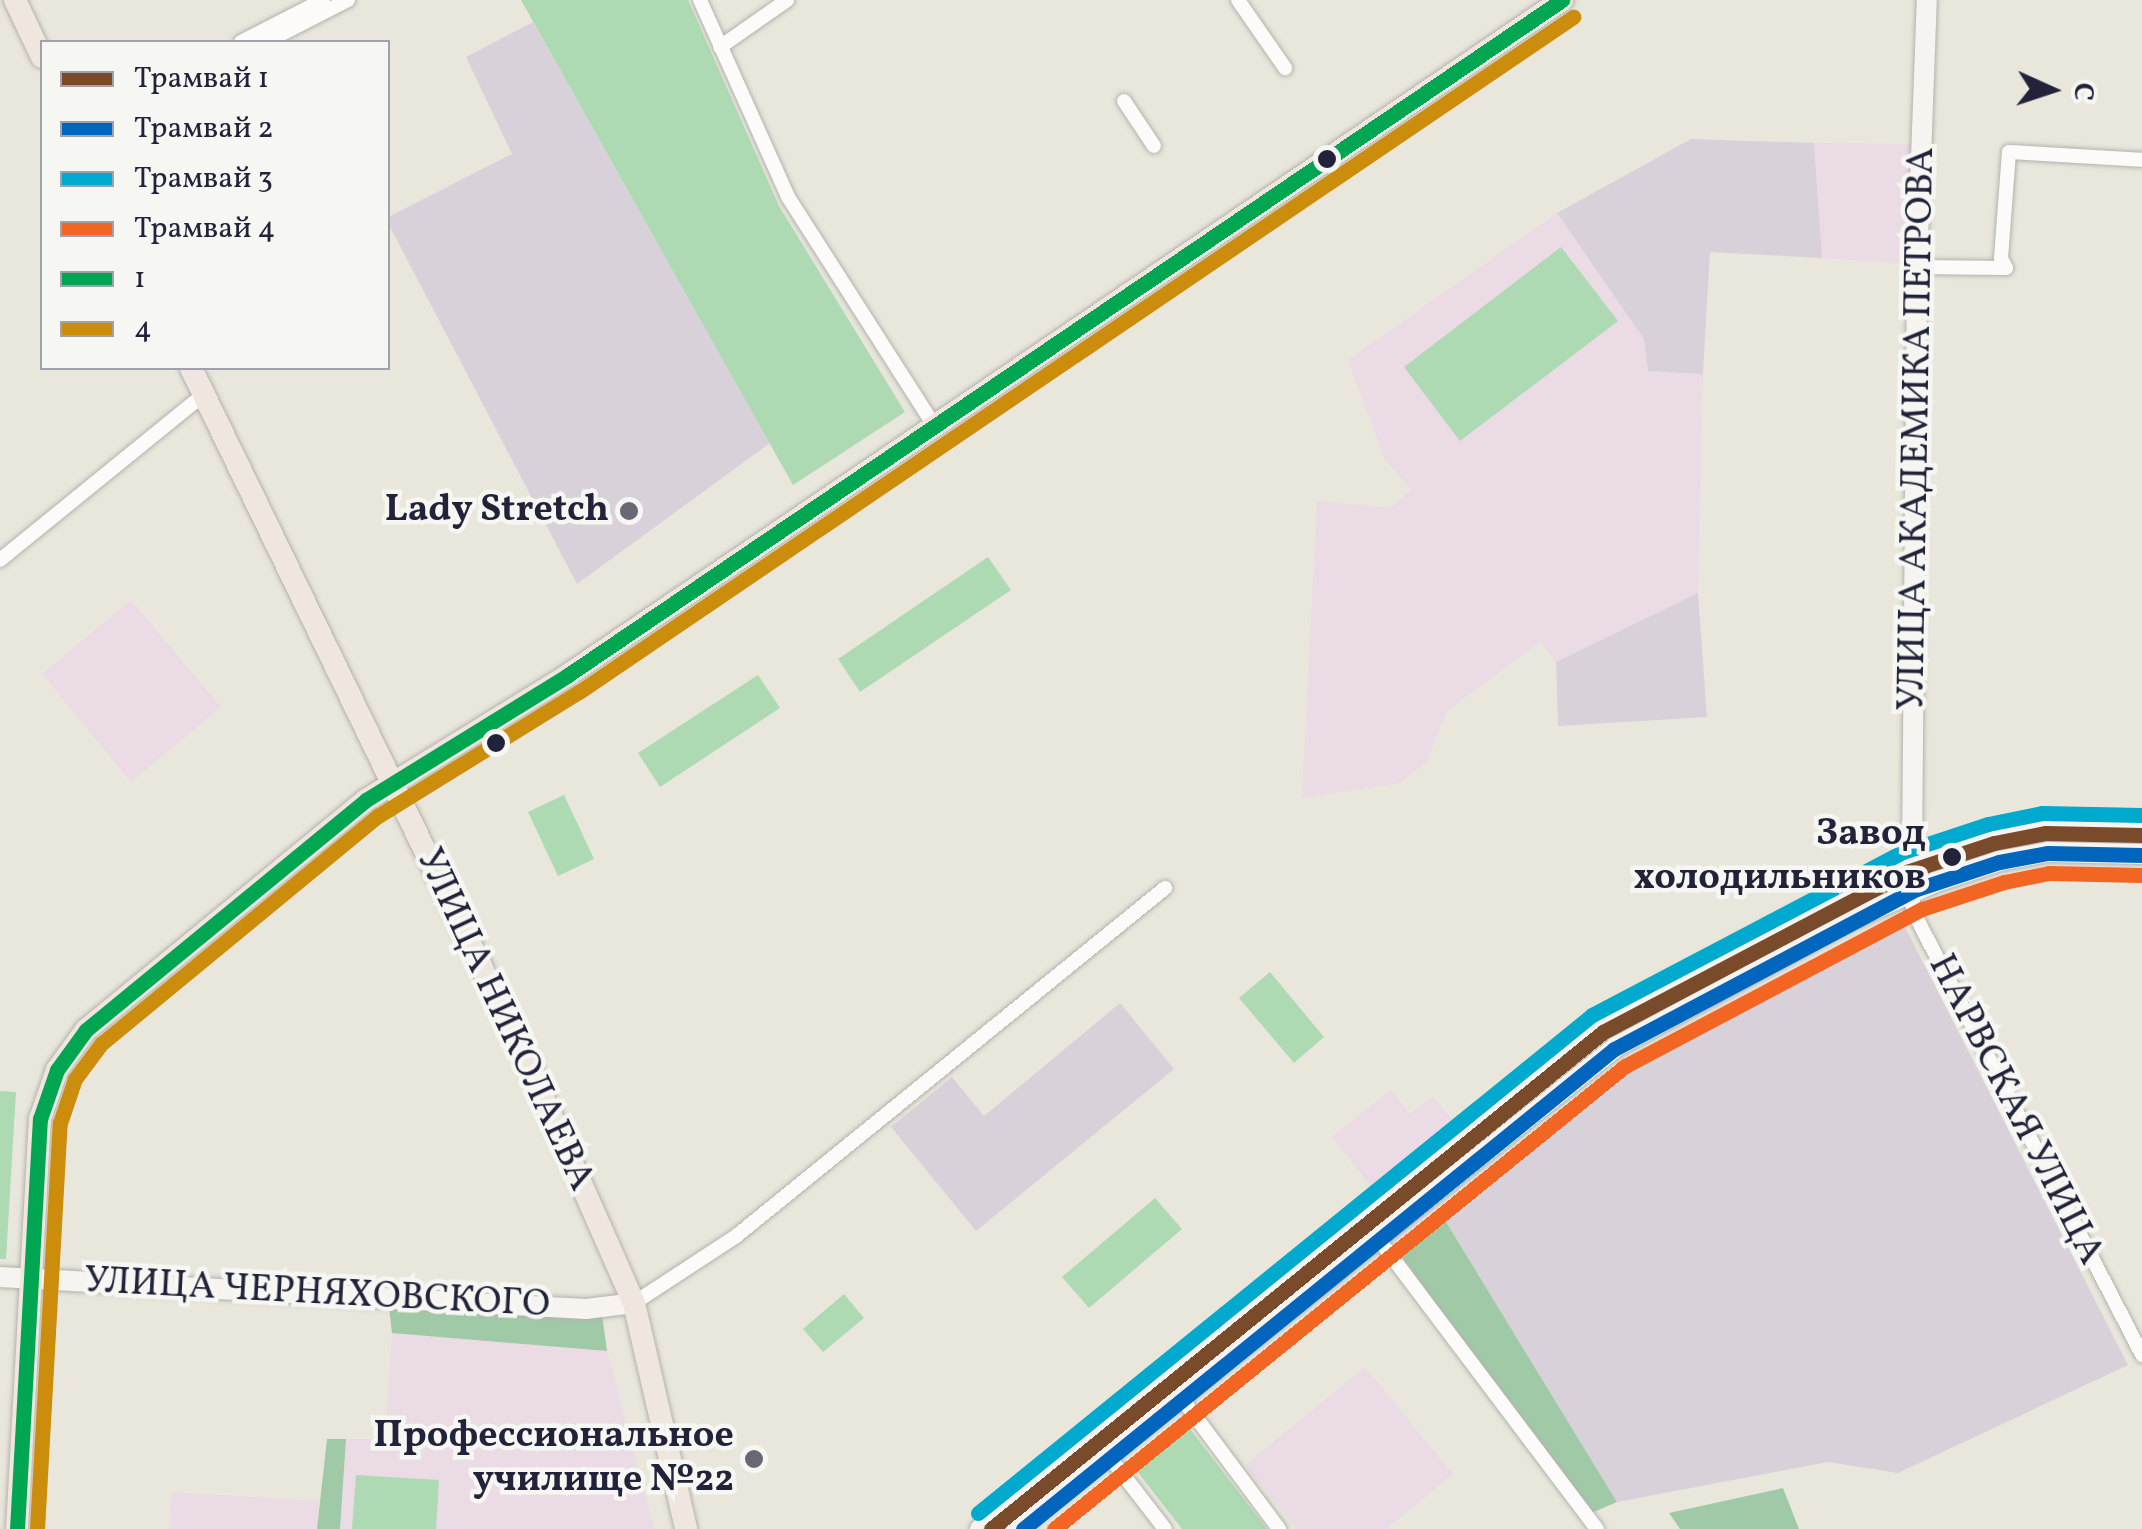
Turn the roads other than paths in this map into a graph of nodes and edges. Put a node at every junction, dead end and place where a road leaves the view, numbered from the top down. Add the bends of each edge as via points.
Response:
1 (15, 0) edge
2 (322, 0) edge
3 (348, 0) edge
4 (700, 0) edge
5 (787, 0) edge
6 (1238, 0) edge
7 (1562, 0) edge
8 (1927, 0) edge
9 (244, 40) edge
10 (270, 40) edge
11 (720, 46) junction
12 (40, 53) edge
13 (1285, 68) dead end
14 (1124, 101) dead end
15 (1154, 146) dead end
16 (2142, 160) edge
17 (1917, 267) junction
18 (192, 370) edge
19 (204, 394) junction
20 (935, 426) junction
21 (0, 560) edge
22 (393, 782) junction
23 (2142, 826) edge
24 (2142, 854) edge
25 (1912, 859) junction
26 (1165, 888) dead end
27 (1910, 892) junction
28 (1361, 1216) junction
29 (1380, 1238) junction
30 (0, 1277) edge
31 (28, 1279) junction
32 (634, 1303) junction
33 (2142, 1355) edge
34 (1180, 1396) junction
35 (1108, 1456) junction
36 (17, 1529) edge
37 (686, 1529) edge
38 (980, 1529) edge
39 (1016, 1529) edge
40 (1165, 1529) edge
41 (1279, 1529) edge
42 (1597, 1529) edge

1 - 12 main road
2 - 9 street
3 - 10 street
4 - 11 street
5 - 11 street
6 - 13 street
7 - 20 main road
8 - 17 main road, УЛИЦА АКАДЕМИКА ПЕТРОВА
11 - 20 street via 788,197
14 - 15 street
16 - 17 street via 2009,152 2001,258 2006,268
17 - 25 main road, УЛИЦА АКАДЕМИКА ПЕТРОВА
18 - 19 main road, УЛИЦА НИКОЛАЕВА
19 - 21 street
19 - 22 main road, УЛИЦА НИКОЛАЕВА
20 - 22 main road via 568,675
22 - 31 main road via 86,1030 57,1070 40,1118
22 - 32 main road, УЛИЦА НИКОЛАЕВА
23 - 25 main road via 2042,824
24 - 27 main road via 2048,852
25 - 27 street, НАРВСКАЯ УЛИЦА
25 - 28 main road via 1600,1021
26 - 32 street via 735,1237
27 - 29 main road via 1616,1047
27 - 33 street, НАРВСКАЯ УЛИЦА via 1913,912
28 - 29 street
28 - 38 main road
29 - 34 main road
29 - 42 street
30 - 31 main road, УЛИЦА ЧЕРНЯХОВСКОГО
31 - 32 main road, УЛИЦА ЧЕРНЯХОВСКОГО via 586,1309
31 - 36 main road
32 - 37 main road, УЛИЦА НИКОЛАЕВА
34 - 35 main road
34 - 41 street
35 - 39 main road
35 - 40 street

